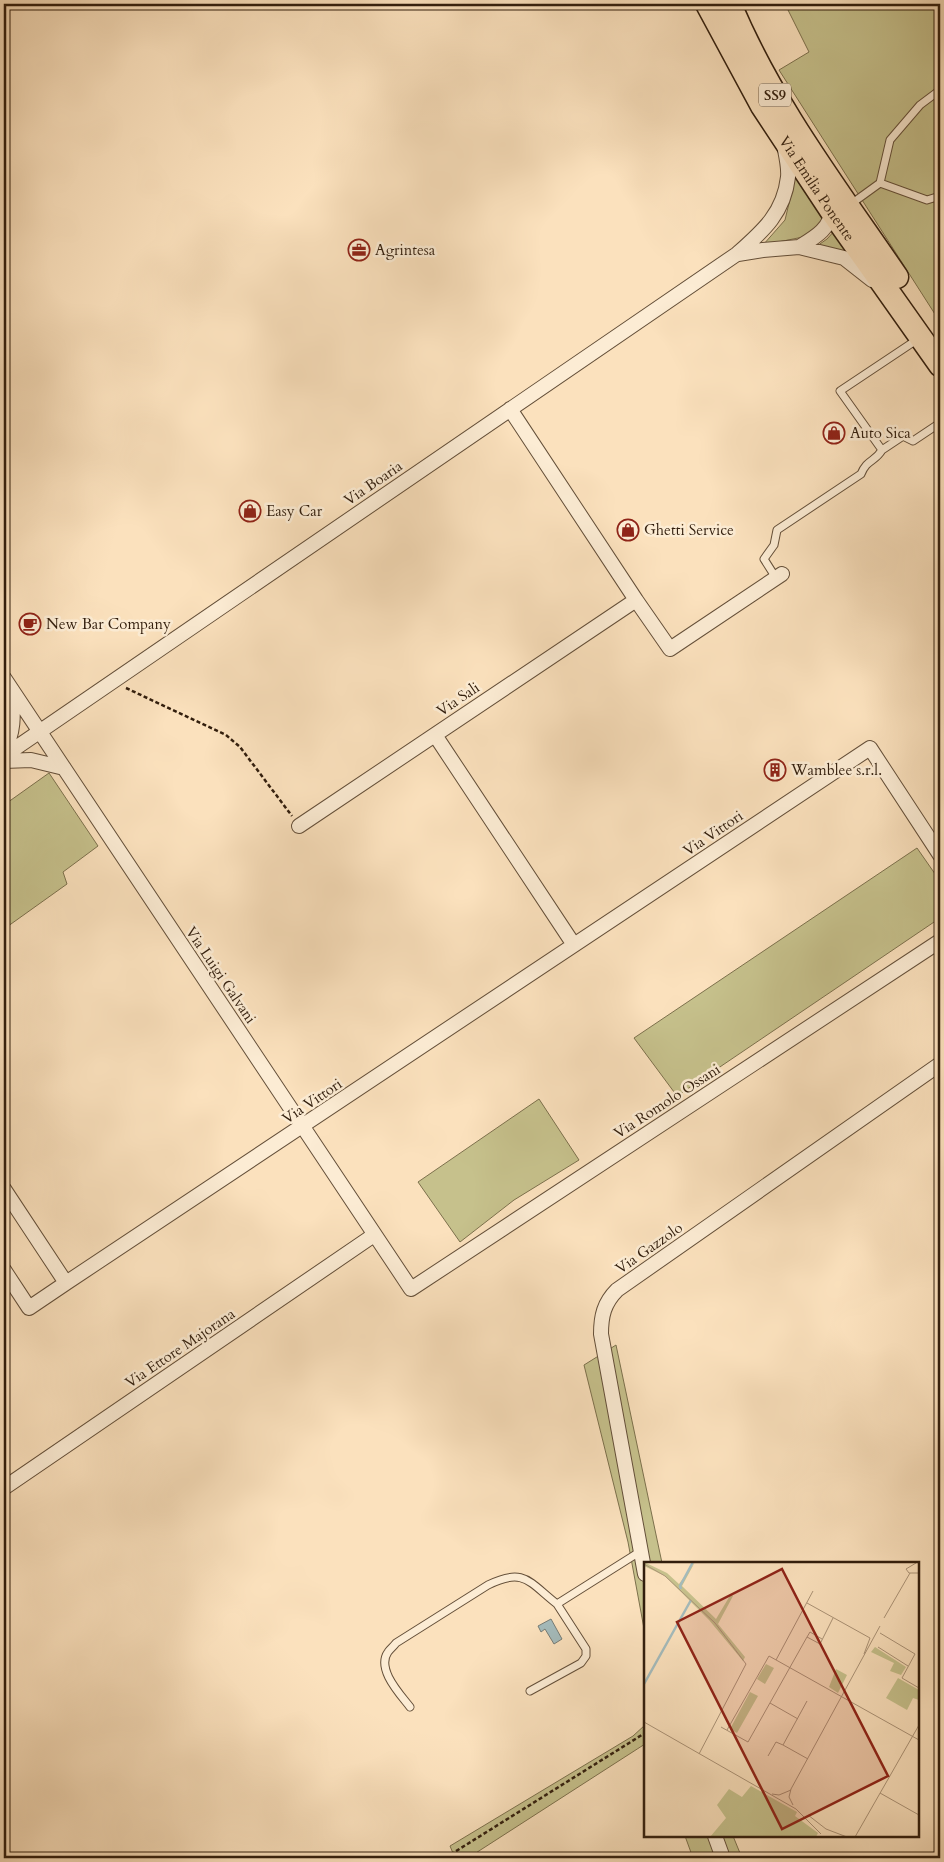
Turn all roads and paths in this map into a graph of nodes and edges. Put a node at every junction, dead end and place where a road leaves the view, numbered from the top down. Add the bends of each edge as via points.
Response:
1 (707, 4) edge
2 (730, 4) edge
3 (940, 90) edge
4 (783, 137) junction
5 (880, 183) junction
6 (940, 196) edge
7 (841, 209) junction
8 (799, 247) junction
9 (737, 254) junction
10 (888, 291) junction
11 (930, 341) edge
12 (940, 365) edge
13 (510, 409) junction
14 (940, 423) edge
15 (882, 450) junction
16 (779, 576) joint
17 (636, 600) junction
18 (111, 682) junction
19 (8, 684) edge
20 (39, 731) junction
21 (435, 735) junction
22 (4, 750) edge
23 (4, 756) edge
24 (4, 761) edge
25 (64, 768) junction
26 (299, 826) joint
27 (940, 855) edge
28 (940, 941) edge
29 (574, 944) junction
30 (940, 1064) edge
31 (303, 1127) junction
32 (4, 1189) edge
33 (374, 1234) junction
34 (4, 1270) edge
35 (66, 1284) junction
36 (411, 1289) joint
37 (4, 1488) edge
38 (641, 1551) junction
39 (644, 1568) edge
40 (556, 1604) junction
41 (530, 1691) dead end
42 (410, 1707) dead end
43 (644, 1734) edge
44 (715, 1837) edge
45 (445, 1858) edge
46 (723, 1858) edge

1 - 4 main road, Via Emilia Ponente / SS9 via 762,106
2 - 7 main road, Via Emilia Ponente / SS9 via 776,98 831,179
3 - 5 lane via 920,105 890,140
4 - 7 main road, Via Emilia Ponente / SS9
4 - 9 street, Via Boaria via 788,176 780,207 761,232
5 - 6 lane via 927,200
5 - 7 lane
7 - 8 street, Via Boaria via 819,236
7 - 10 main road, Via Emilia Ponente / SS9
7 - 11 main road, Via Emilia Ponente / SS9
8 - 9 street, Via Boaria
8 - 10 street, Via Boaria via 844,258
9 - 13 street, Via Boaria
10 - 11 main road, Via Emilia Ponente / SS9
11 - 12 main road, Via Emilia Ponente / SS9
11 - 15 lane via 840,391
13 - 17 street
13 - 18 street, Via Boaria
14 - 15 lane via 913,442 903,436
15 - 16 lane via 865,465 862,474 777,530 774,545 764,559
16 - 17 street via 670,649
17 - 21 street, Via Sali
18 - 20 street, Via Boaria
18 - 26 path via 226,735 240,747
19 - 20 street, Via Luigi Galvani
19 - 22 street via 13,722
20 - 23 street, Via Boaria
20 - 25 street, Via Luigi Galvani
21 - 26 street, Via Sali
21 - 29 street
24 - 25 street via 31,760
25 - 31 street, Via Luigi Galvani
27 - 29 street, Via Vittori via 870,748
28 - 36 street, Via Romolo Ossani
29 - 31 street, Via Vittori
30 - 38 street, Via Gazzolo via 610,1297 602,1314 601,1334
31 - 33 street, Via Luigi Galvani
31 - 35 street, Via Vittori
32 - 35 street
33 - 36 street, Via Luigi Galvani
33 - 37 street, Via Ettore Majorana
34 - 35 street, Via Vittori via 29,1308
38 - 39 street, Via Gazzolo
38 - 40 lane
40 - 41 lane via 586,1649 586,1656
40 - 42 lane via 529,1581 517,1576 504,1577 396,1643 387,1653 386,1672
43 - 45 path
44 - 46 street

